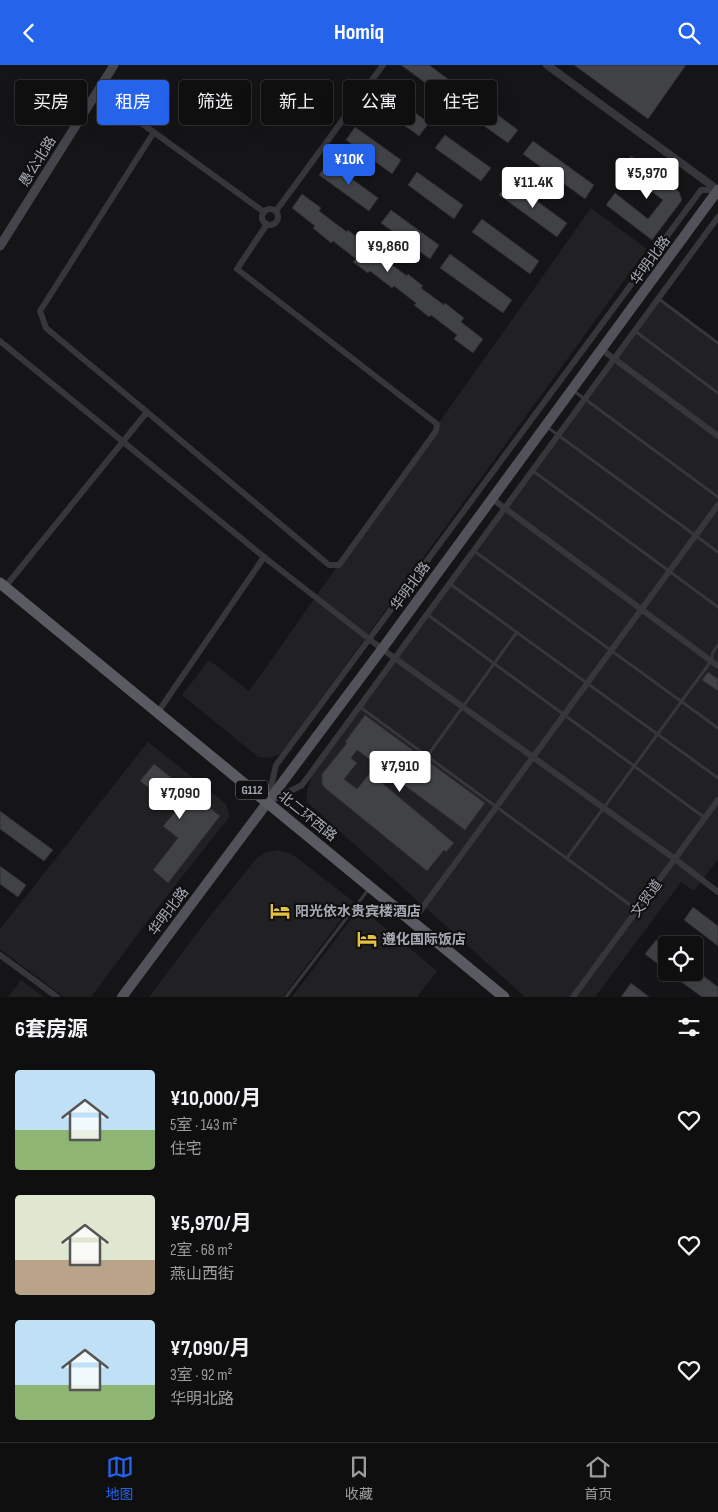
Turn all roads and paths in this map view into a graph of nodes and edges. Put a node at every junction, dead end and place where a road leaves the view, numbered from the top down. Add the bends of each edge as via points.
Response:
1 (114, 65) edge
2 (383, 65) edge
3 (547, 65) edge
4 (104, 80) edge
5 (97, 91) edge
6 (144, 125) edge
7 (154, 132) junction
8 (718, 190) edge
9 (276, 211) junction
10 (264, 212) junction
11 (718, 217) edge
12 (267, 224) junction
13 (0, 246) edge
14 (658, 299) junction
15 (635, 331) junction
16 (0, 341) edge
17 (718, 343) edge
18 (601, 349) junction
19 (614, 359) junction
20 (571, 389) junction
21 (718, 393) edge
22 (585, 399) junction
23 (147, 412) junction
24 (545, 425) junction
25 (558, 435) junction
26 (718, 436) edge
27 (124, 442) junction
28 (532, 471) junction
29 (718, 497) edge
30 (491, 498) junction
31 (718, 505) edge
32 (505, 508) junction
33 (696, 536) junction
34 (474, 551) junction
35 (718, 552) edge
36 (264, 557) junction
37 (669, 571) junction
38 (450, 584) junction
39 (2, 585) edge
40 (718, 607) edge
41 (641, 610) junction
42 (427, 614) junction
43 (517, 632) junction
44 (369, 639) junction
45 (718, 645) edge
46 (382, 649) junction
47 (611, 651) junction
48 (395, 658) junction
49 (712, 661) junction
50 (494, 663) junction
51 (718, 666) edge
52 (587, 684) junction
53 (682, 702) junction
54 (360, 706) junction
55 (463, 707) junction
56 (158, 712) junction
57 (564, 715) junction
58 (718, 728) edge
59 (658, 735) junction
60 (428, 756) junction
61 (533, 757) junction
62 (634, 766) junction
63 (718, 779) edge
64 (718, 800) edge
65 (267, 802) junction
66 (497, 807) junction
67 (604, 808) junction
68 (705, 818) junction
69 (567, 858) junction
70 (674, 859) junction
71 (370, 887) junction
72 (718, 892) edge
73 (637, 909) junction
74 (412, 922) junction
75 (0, 955) edge
76 (57, 997) edge
77 (122, 997) edge
78 (286, 997) edge
79 (504, 997) edge
80 (573, 997) edge

1 - 4 main road, 愚公北路
2 - 9 street
3 - 8 street
5 - 13 main road, 愚公北路
6 - 7 street
7 - 10 street
7 - 23 street via 40,311 46,328
8 - 18 main road, 华明北路
8 - 44 street via 701,190
9 - 10 street via 268,209
9 - 12 street via 277,222
10 - 12 street via 263,219
11 - 14 street
12 - 23 street via 237,269 437,425 436,431 339,565 329,565
14 - 15 street
14 - 17 lane
15 - 19 street
15 - 21 lane
16 - 27 street
18 - 19 street
18 - 20 main road, 华明北路
19 - 22 street
19 - 26 street
20 - 22 lane
20 - 24 main road, 华明北路
22 - 25 street
22 - 29 lane
23 - 27 street
24 - 25 lane
24 - 30 main road, 华明北路
25 - 28 street
25 - 33 lane
27 - 36 street
27 - 39 street
28 - 32 street
28 - 37 lane
30 - 32 street
30 - 46 main road, 华明北路
31 - 33 street
32 - 34 street
32 - 41 street
33 - 35 lane
33 - 37 street
34 - 38 street
34 - 47 lane
36 - 44 street
36 - 56 street
37 - 40 lane
37 - 41 street
38 - 42 street
38 - 43 lane
39 - 56 highway, 北二环西路 / G112
41 - 47 street
41 - 49 street
42 - 48 street
42 - 50 lane
43 - 50 lane
43 - 52 lane
44 - 46 street
44 - 65 street via 276,765
45 - 49 lane via 712,652
46 - 48 street
46 - 65 main road, 华明北路
47 - 52 street
47 - 53 lane
48 - 54 street
48 - 55 street
49 - 51 street
49 - 53 lane
50 - 55 lane
50 - 57 lane
52 - 57 street
52 - 59 lane
53 - 58 lane
53 - 59 lane
54 - 60 lane
54 - 65 street via 302,785
55 - 60 lane
55 - 61 street
56 - 65 highway, 北二环西路 / G112
57 - 61 street
57 - 62 lane
59 - 62 lane
59 - 63 lane
60 - 66 lane
61 - 66 street
61 - 67 street
62 - 67 lane
62 - 68 lane
64 - 68 street, 文贸道
65 - 71 highway, 北二环西路 / G112
65 - 77 main road, 华明北路
66 - 69 lane
66 - 74 street
67 - 69 lane
67 - 70 street
68 - 70 street, 文贸道
69 - 73 lane
70 - 72 street
70 - 73 street, 文贸道
71 - 74 highway, 北二环西路 / G112
71 - 78 lane
73 - 80 street, 文贸道
74 - 79 highway, 北二环西路 / G112
75 - 76 street

